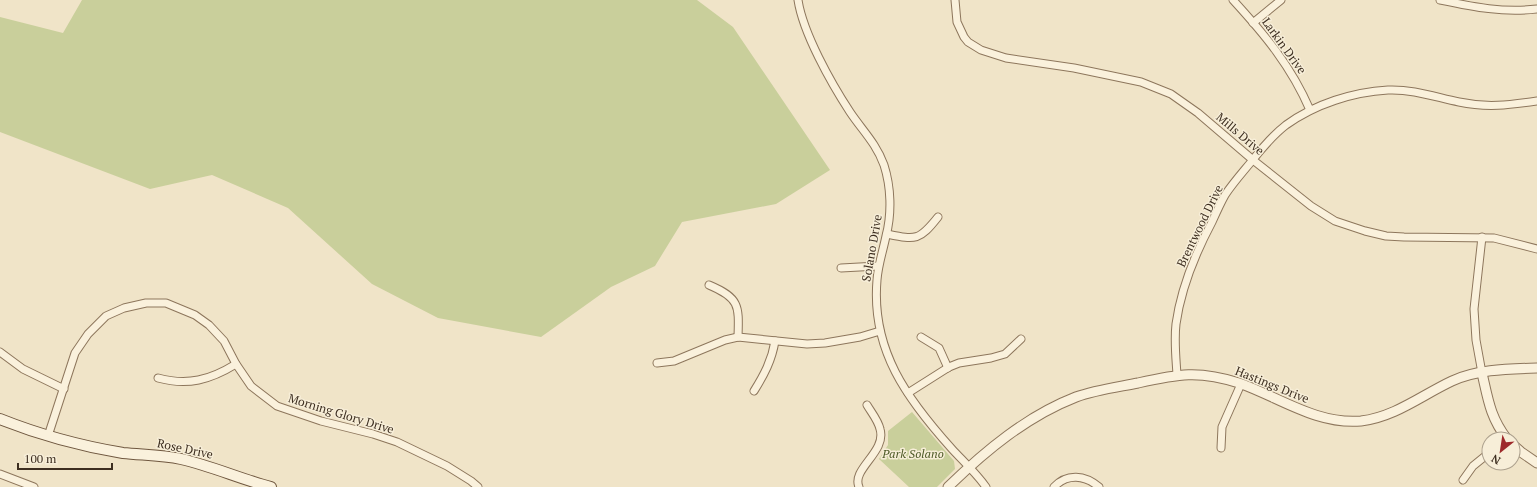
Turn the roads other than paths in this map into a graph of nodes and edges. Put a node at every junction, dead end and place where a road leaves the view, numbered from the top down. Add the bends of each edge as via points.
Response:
1 (798, 0) edge
2 (955, 0) edge
3 (1233, 0) edge
4 (1281, 0) edge
5 (1440, 0) edge
6 (1537, 9) edge
7 (1253, 23) junction
8 (1537, 101) edge
9 (1310, 110) junction
10 (1253, 160) junction
11 (938, 217) dead end
12 (887, 234) junction
13 (1482, 237) junction
14 (1537, 249) edge
15 (878, 266) junction
16 (841, 268) dead end
17 (710, 285) dead end
18 (880, 331) junction
19 (921, 337) dead end
20 (738, 338) junction
21 (1021, 340) dead end
22 (775, 341) junction
23 (0, 352) edge
24 (657, 363) dead end
25 (236, 364) junction
26 (948, 368) junction
27 (1537, 368) edge
28 (1482, 373) junction
29 (1177, 375) junction
30 (158, 378) dead end
31 (1241, 384) junction
32 (64, 389) junction
33 (754, 391) dead end
34 (908, 393) junction
35 (867, 405) dead end
36 (0, 419) edge
37 (1500, 431) edge
38 (48, 436) junction
39 (1221, 448) dead end
40 (1521, 452) edge
41 (1481, 460) edge
42 (1537, 463) edge
43 (968, 467) junction
44 (0, 474) edge
45 (1463, 480) dead end
46 (34, 487) edge
47 (271, 487) edge
48 (478, 487) edge
49 (859, 487) edge
50 (948, 487) edge
51 (986, 487) edge
52 (1054, 487) edge
53 (1099, 487) edge

1 - 12 street, Solano Drive via 816,50 850,112 874,142 883,163 890,194
2 - 10 street, Mills Drive via 957,22 964,37 980,50 1006,58 1074,68 1141,82 1161,89 1198,112
3 - 7 street, Larkin Drive
4 - 7 street
5 - 6 street via 1510,11
7 - 9 street, Larkin Drive via 1284,60
8 - 9 street, Brentwood Drive via 1508,106 1476,105 1420,93 1388,90 1347,96
9 - 10 street, Brentwood Drive via 1271,138
10 - 13 street, Mills Drive via 1311,206 1335,221 1386,236
10 - 29 street, Brentwood Drive via 1224,197 1205,234 1185,284 1174,344
11 - 12 street via 926,232 919,236 910,238
12 - 15 street, Solano Drive
13 - 14 street, Mills Drive
13 - 28 street via 1474,309
15 - 16 street
15 - 18 street, Solano Drive via 876,309
17 - 20 street via 735,300 739,317
18 - 22 street via 825,343
18 - 34 street, Solano Drive via 886,353
19 - 26 street via 939,348
20 - 22 street
20 - 24 street via 725,340 674,361
21 - 26 street via 1005,354 959,363
22 - 33 street via 773,355
23 - 32 street via 23,369
25 - 30 street via 200,380 173,382
25 - 32 street, Morning Glory Drive via 224,341 209,325 166,304 146,303 124,308 99,322 80,343
25 - 48 street, Morning Glory Drive via 251,386 277,406 397,442 447,466
26 - 34 street
27 - 28 street, Hastings Drive
28 - 31 street, Hastings Drive via 1451,381 1391,413 1361,421 1333,420 1315,415
28 - 37 street via 1491,414
29 - 31 street, Hastings Drive via 1204,375
29 - 43 street, Hastings Drive via 1077,396 1019,427
31 - 39 street via 1222,427
32 - 38 street, Morning Glory Drive
34 - 43 street, Solano Drive via 926,419
35 - 49 street via 878,423 881,437 876,450 858,476
36 - 38 main road, Rose Drive
38 - 47 main road, Rose Drive via 113,451 182,459
40 - 42 street
41 - 45 street
43 - 50 street, Hastings Drive
43 - 51 street, Solano Drive
44 - 46 street
52 - 53 street via 1064,479 1078,477 1086,478

